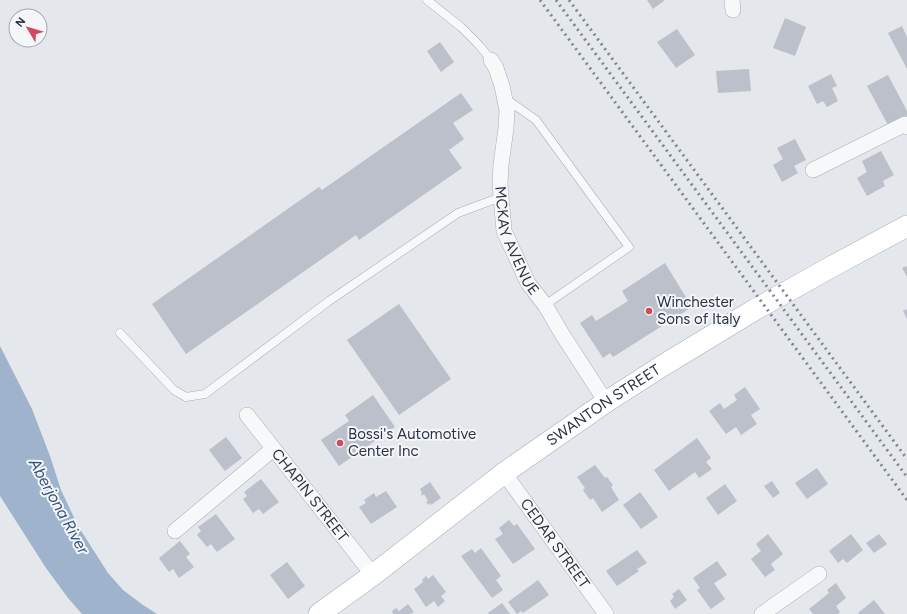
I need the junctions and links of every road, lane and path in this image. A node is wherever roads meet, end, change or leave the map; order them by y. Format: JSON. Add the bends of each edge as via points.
{"nodes":[{"id":1,"x":427,"y":0,"type":"edge"},
{"id":2,"x":491,"y":60,"type":"joint"},
{"id":3,"x":505,"y":98,"type":"junction"},
{"id":4,"x":906,"y":125,"type":"edge"},
{"id":5,"x":813,"y":170,"type":"dead end"},
{"id":6,"x":501,"y":198,"type":"junction"},
{"id":7,"x":907,"y":226,"type":"edge"},
{"id":8,"x":545,"y":305,"type":"junction"},
{"id":9,"x":120,"y":333,"type":"dead end"},
{"id":10,"x":606,"y":402,"type":"junction"},
{"id":11,"x":247,"y":415,"type":"dead end"},
{"id":12,"x":273,"y":449,"type":"junction"},
{"id":13,"x":504,"y":473,"type":"junction"},
{"id":14,"x":175,"y":530,"type":"dead end"},
{"id":15,"x":819,"y":574,"type":"dead end"},
{"id":16,"x":373,"y":575,"type":"junction"},
{"id":17,"x":770,"y":612,"type":"edge"},
{"id":18,"x":319,"y":614,"type":"edge"},
{"id":19,"x":606,"y":614,"type":"edge"}],
"edges":[{"from":1,"to":2,"type":"lane","via":[[461,27]]},
{"from":2,"to":3,"type":"street","name":"MCKAY AVENUE"},
{"from":3,"to":6,"type":"street","name":"MCKAY AVENUE","via":[[507,110],[501,165]]},
{"from":3,"to":8,"type":"lane","via":[[536,120],[629,247]]},
{"from":4,"to":5,"type":"street"},
{"from":6,"to":8,"type":"street","name":"MCKAY AVENUE","via":[[504,231],[528,283]]},
{"from":6,"to":9,"type":"lane","via":[[458,213],[329,301],[205,394],[186,397],[174,390]]},
{"from":7,"to":10,"type":"street","name":"SWANTON STREET","via":[[756,309]]},
{"from":8,"to":10,"type":"street","name":"MCKAY AVENUE"},
{"from":10,"to":13,"type":"street","name":"SWANTON STREET"},
{"from":11,"to":12,"type":"street","name":"CHAPIN STREET"},
{"from":12,"to":14,"type":"street"},
{"from":12,"to":16,"type":"street","name":"CHAPIN STREET"},
{"from":13,"to":16,"type":"street","name":"SWANTON STREET"},
{"from":13,"to":19,"type":"street","name":"CEDAR STREET"},
{"from":15,"to":17,"type":"street"},
{"from":16,"to":18,"type":"street","name":"SWANTON STREET"}]}
